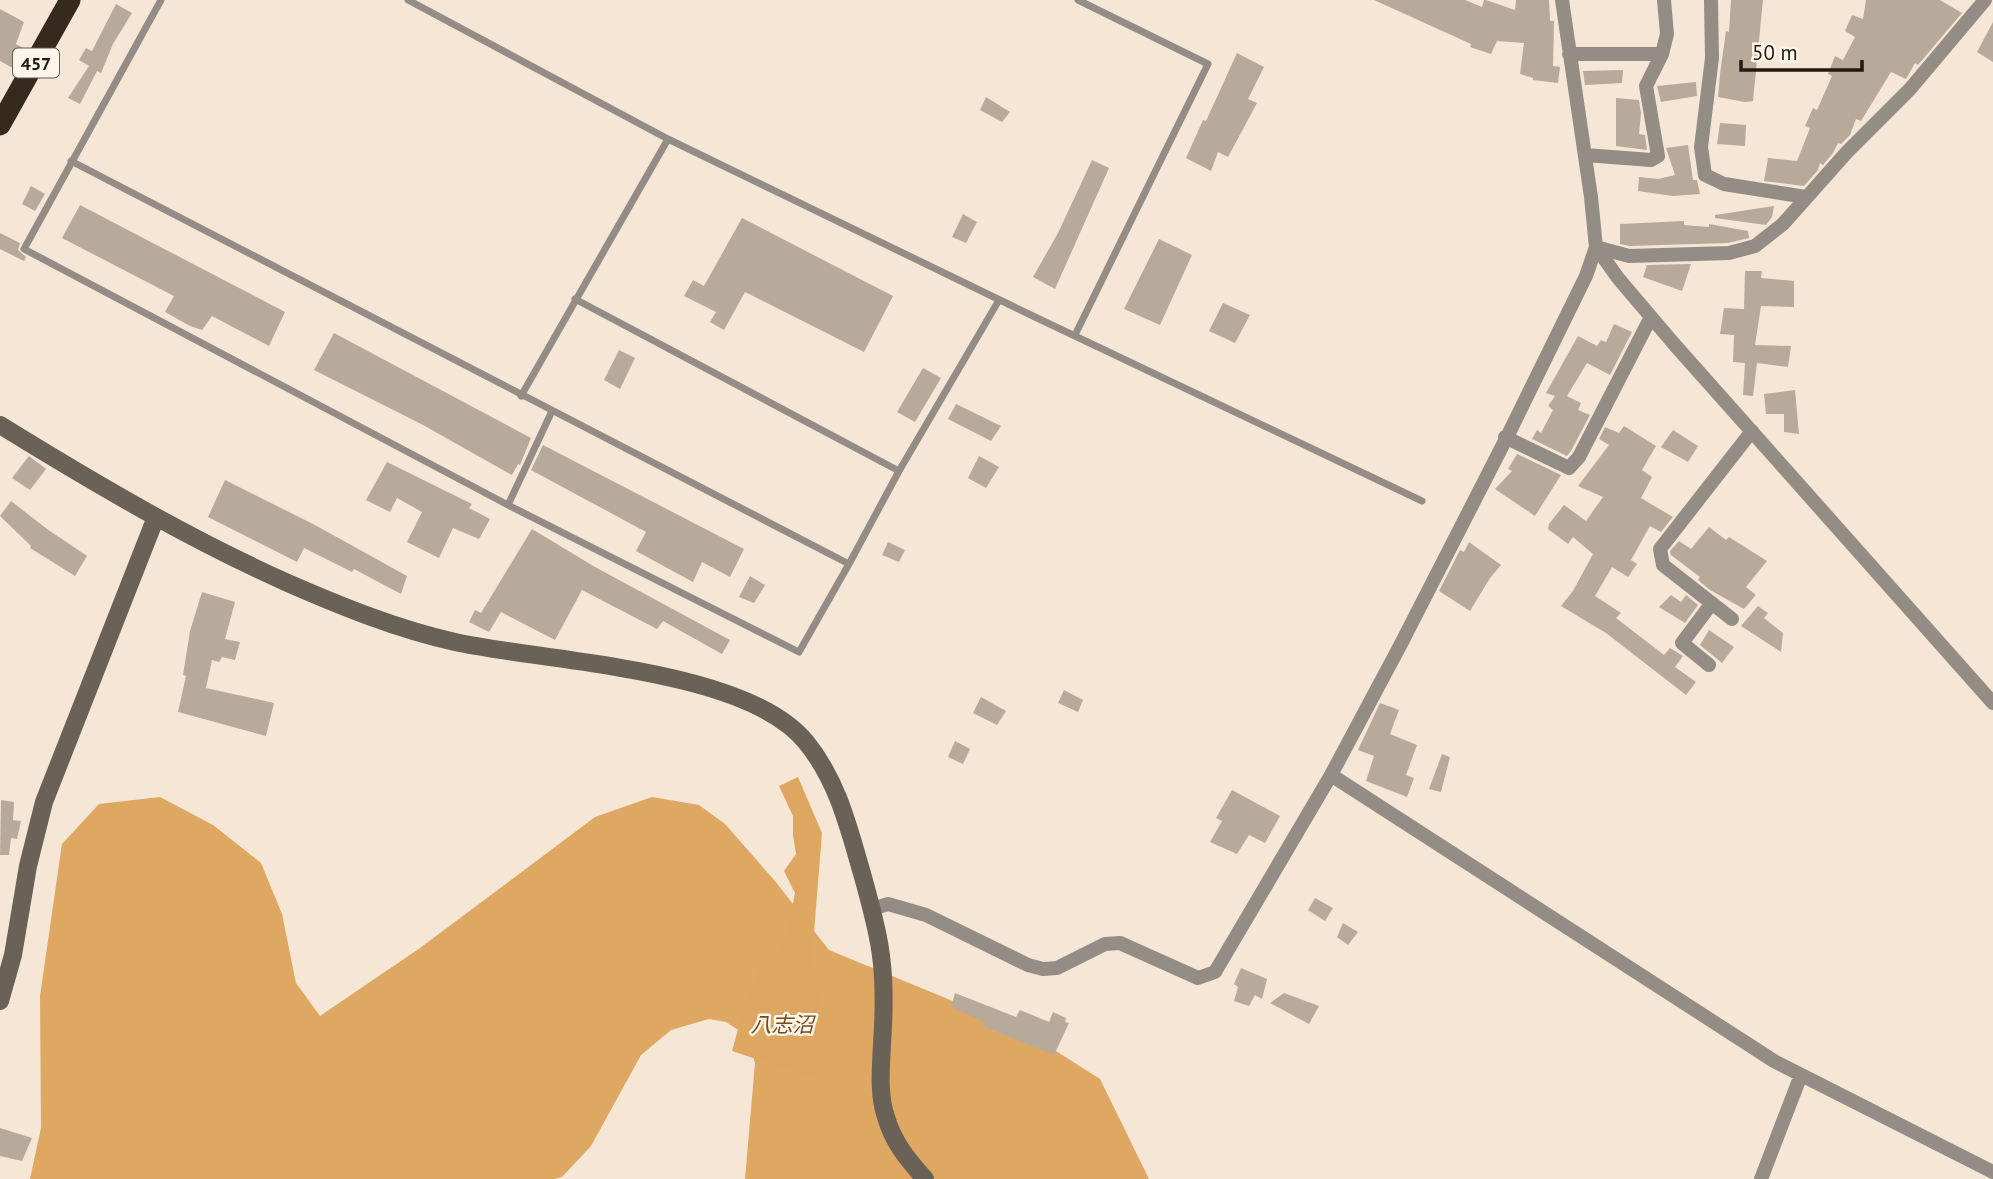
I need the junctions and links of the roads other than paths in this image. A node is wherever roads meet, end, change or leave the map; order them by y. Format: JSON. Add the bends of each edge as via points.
{"nodes":[{"id":1,"x":70,"y":0,"type":"edge"},
{"id":2,"x":160,"y":0,"type":"edge"},
{"id":3,"x":408,"y":0,"type":"edge"},
{"id":4,"x":1078,"y":0,"type":"edge"},
{"id":5,"x":1562,"y":0,"type":"edge"},
{"id":6,"x":1664,"y":0,"type":"edge"},
{"id":7,"x":1711,"y":0,"type":"edge"},
{"id":8,"x":1985,"y":0,"type":"edge"},
{"id":9,"x":1569,"y":54,"type":"junction"},
{"id":10,"x":1662,"y":54,"type":"junction"},
{"id":11,"x":0,"y":125,"type":"edge"},
{"id":12,"x":668,"y":139,"type":"junction"},
{"id":13,"x":1585,"y":155,"type":"junction"},
{"id":14,"x":71,"y":161,"type":"junction"},
{"id":15,"x":1807,"y":197,"type":"junction"},
{"id":16,"x":1596,"y":247,"type":"junction"},
{"id":17,"x":575,"y":299,"type":"junction"},
{"id":18,"x":999,"y":300,"type":"junction"},
{"id":19,"x":1651,"y":317,"type":"junction"},
{"id":20,"x":1075,"y":335,"type":"junction"},
{"id":21,"x":521,"y":396,"type":"junction"},
{"id":22,"x":552,"y":411,"type":"junction"},
{"id":23,"x":0,"y":425,"type":"edge"},
{"id":24,"x":1752,"y":431,"type":"junction"},
{"id":25,"x":1506,"y":437,"type":"junction"},
{"id":26,"x":898,"y":471,"type":"junction"},
{"id":27,"x":1422,"y":501,"type":"dead end"},
{"id":28,"x":508,"y":505,"type":"junction"},
{"id":29,"x":156,"y":517,"type":"junction"},
{"id":30,"x":849,"y":565,"type":"junction"},
{"id":31,"x":1712,"y":603,"type":"junction"},
{"id":32,"x":1732,"y":619,"type":"dead end"},
{"id":33,"x":1709,"y":665,"type":"dead end"},
{"id":34,"x":1993,"y":703,"type":"edge"},
{"id":35,"x":1331,"y":775,"type":"junction"},
{"id":36,"x":872,"y":909,"type":"junction"},
{"id":37,"x":0,"y":1001,"type":"edge"},
{"id":38,"x":1801,"y":1075,"type":"junction"},
{"id":39,"x":1993,"y":1172,"type":"edge"},
{"id":40,"x":925,"y":1179,"type":"edge"},
{"id":41,"x":1761,"y":1179,"type":"edge"}],
"edges":[{"from":1,"to":11,"type":"highway","number":"457"},
{"from":2,"to":14,"type":"lane"},
{"from":3,"to":12,"type":"lane"},
{"from":4,"to":20,"type":"lane","via":[[1208,64]]},
{"from":5,"to":9,"type":"street"},
{"from":6,"to":10,"type":"street","via":[[1667,34]]},
{"from":7,"to":15,"type":"street","via":[[1712,58],[1701,147],[1706,175],[1724,184]]},
{"from":8,"to":15,"type":"street","via":[[1910,89]]},
{"from":9,"to":10,"type":"street"},
{"from":9,"to":13,"type":"street"},
{"from":10,"to":13,"type":"street","via":[[1646,86],[1658,156],[1651,160]]},
{"from":12,"to":17,"type":"lane"},
{"from":12,"to":18,"type":"lane"},
{"from":13,"to":16,"type":"street"},
{"from":14,"to":21,"type":"lane"},
{"from":14,"to":28,"type":"lane","via":[[24,249]]},
{"from":15,"to":16,"type":"street","via":[[1755,246],[1729,253],[1629,256]]},
{"from":16,"to":19,"type":"street"},
{"from":16,"to":25,"type":"street"},
{"from":17,"to":21,"type":"lane"},
{"from":17,"to":26,"type":"lane"},
{"from":18,"to":20,"type":"lane"},
{"from":18,"to":26,"type":"lane"},
{"from":19,"to":24,"type":"street"},
{"from":19,"to":25,"type":"street","via":[[1580,457],[1569,468]]},
{"from":20,"to":27,"type":"lane"},
{"from":21,"to":22,"type":"lane"},
{"from":22,"to":28,"type":"lane"},
{"from":22,"to":30,"type":"lane"},
{"from":23,"to":29,"type":"street"},
{"from":24,"to":31,"type":"street","via":[[1660,549],[1663,565]]},
{"from":24,"to":34,"type":"street"},
{"from":25,"to":35,"type":"street"},
{"from":26,"to":30,"type":"lane"},
{"from":28,"to":30,"type":"lane","via":[[799,652]]},
{"from":29,"to":36,"type":"street","via":[[234,559],[359,614],[454,641],[682,680],[737,696],[774,715],[804,739],[828,773],[844,811]]},
{"from":29,"to":37,"type":"street","via":[[44,802]]},
{"from":31,"to":32,"type":"street"},
{"from":31,"to":33,"type":"street","via":[[1682,643]]},
{"from":35,"to":36,"type":"street","via":[[1215,972],[1207,976],[1198,978],[1120,943],[1105,943],[1056,968],[1043,969],[926,915],[888,904]]},
{"from":35,"to":38,"type":"street"},
{"from":36,"to":40,"type":"street","via":[[882,965],[885,1116],[901,1152]]},
{"from":38,"to":39,"type":"street"},
{"from":38,"to":41,"type":"street"}]}
